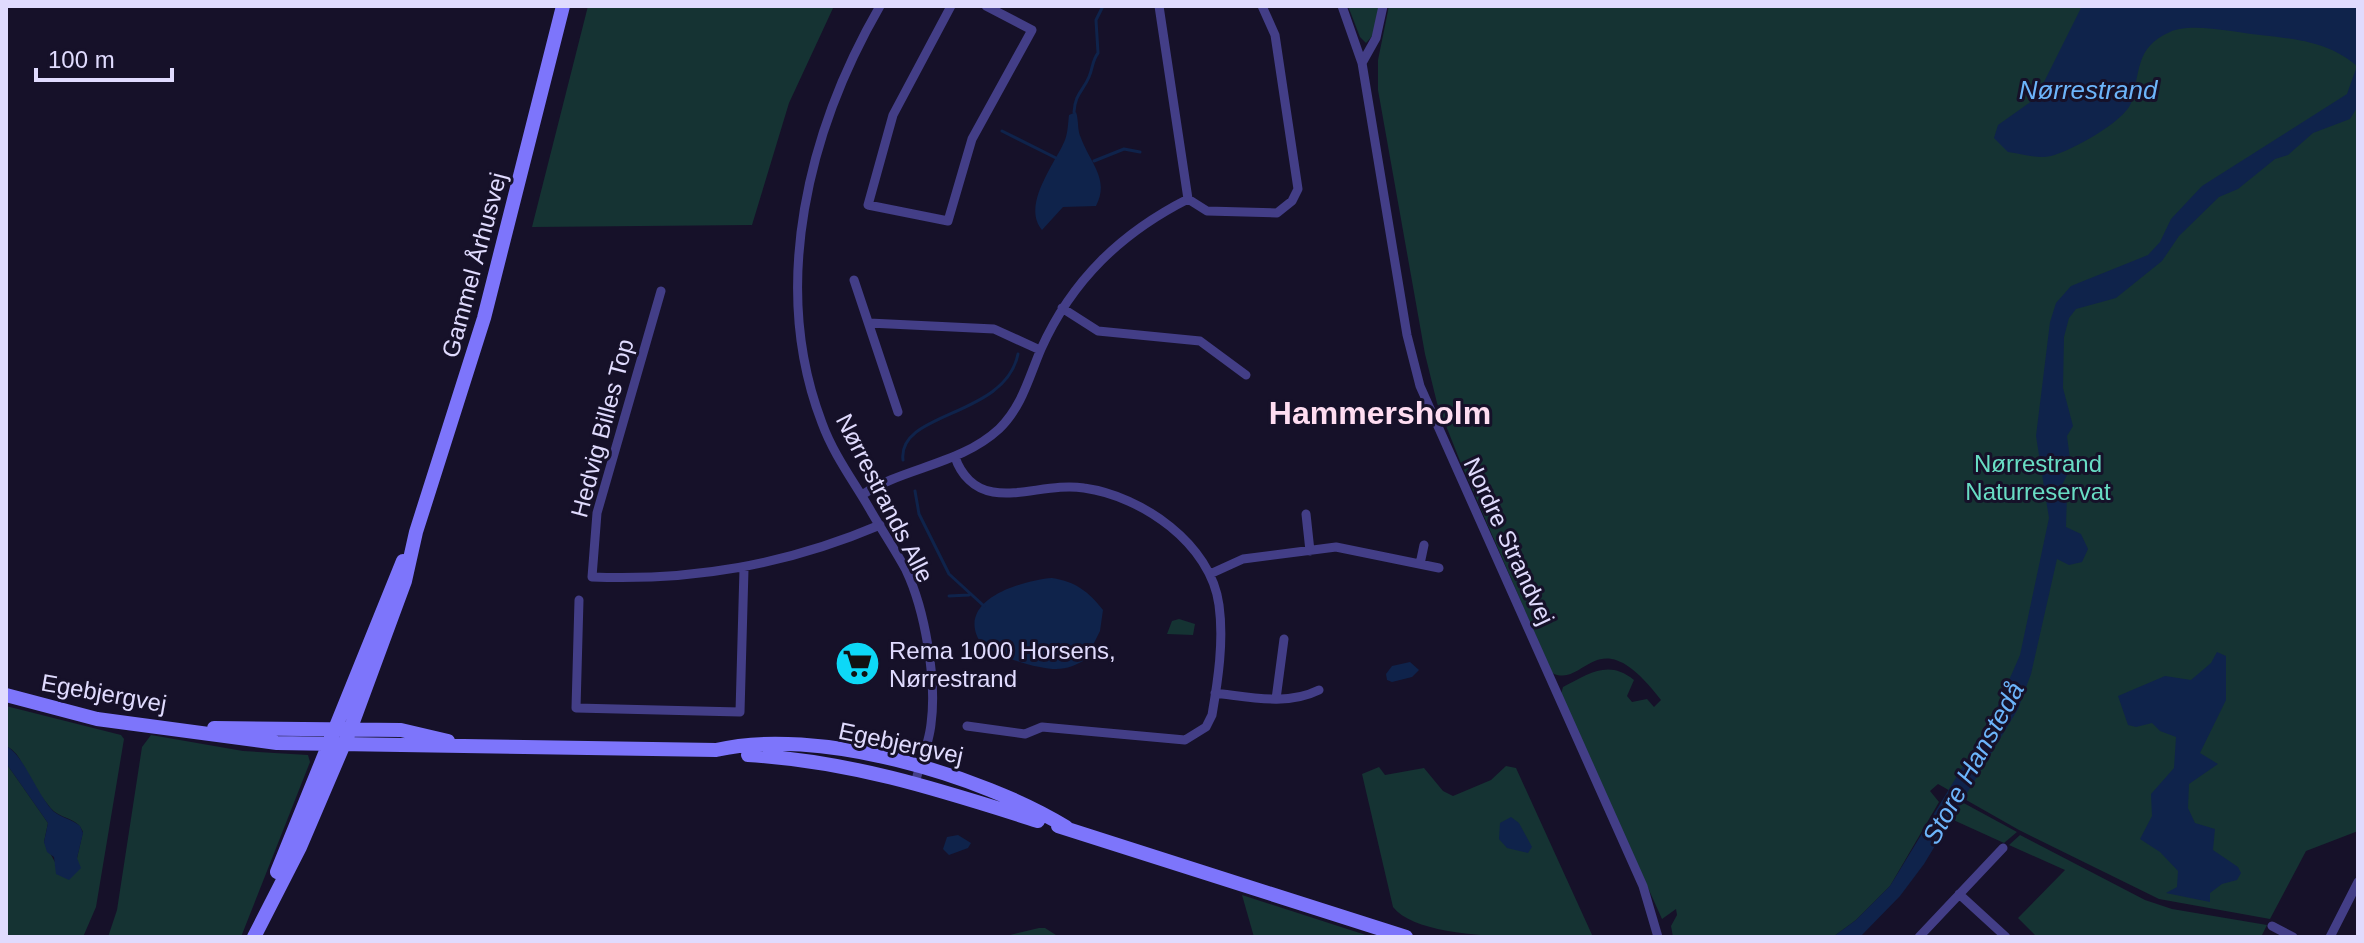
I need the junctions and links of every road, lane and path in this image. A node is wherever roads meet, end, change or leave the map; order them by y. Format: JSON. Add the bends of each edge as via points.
{"nodes":[{"id":1,"x":563,"y":6,"type":"edge"},
{"id":2,"x":880,"y":6,"type":"edge"},
{"id":3,"x":951,"y":6,"type":"edge"},
{"id":4,"x":986,"y":6,"type":"edge"},
{"id":5,"x":1159,"y":6,"type":"edge"},
{"id":6,"x":1262,"y":6,"type":"edge"},
{"id":7,"x":1342,"y":6,"type":"edge"},
{"id":8,"x":1383,"y":6,"type":"edge"},
{"id":9,"x":1362,"y":63,"type":"junction"},
{"id":10,"x":1188,"y":199,"type":"junction"},
{"id":11,"x":854,"y":280,"type":"dead end"},
{"id":12,"x":661,"y":291,"type":"dead end"},
{"id":13,"x":1062,"y":308,"type":"junction"},
{"id":14,"x":869,"y":323,"type":"junction"},
{"id":15,"x":1040,"y":350,"type":"junction"},
{"id":16,"x":1246,"y":375,"type":"dead end"},
{"id":17,"x":898,"y":412,"type":"dead end"},
{"id":18,"x":955,"y":457,"type":"junction"},
{"id":19,"x":862,"y":495,"type":"junction"},
{"id":20,"x":1306,"y":514,"type":"dead end"},
{"id":21,"x":880,"y":525,"type":"junction"},
{"id":22,"x":1424,"y":545,"type":"dead end"},
{"id":23,"x":1310,"y":551,"type":"junction"},
{"id":24,"x":1420,"y":564,"type":"junction"},
{"id":25,"x":1439,"y":568,"type":"dead end"},
{"id":26,"x":744,"y":569,"type":"junction"},
{"id":27,"x":1210,"y":574,"type":"junction"},
{"id":28,"x":579,"y":600,"type":"dead end"},
{"id":29,"x":1284,"y":639,"type":"dead end"},
{"id":30,"x":1319,"y":690,"type":"dead end"},
{"id":31,"x":1215,"y":693,"type":"junction"},
{"id":32,"x":6,"y":695,"type":"edge"},
{"id":33,"x":1276,"y":699,"type":"junction"},
{"id":34,"x":967,"y":726,"type":"dead end"},
{"id":35,"x":196,"y":730,"type":"junction"},
{"id":36,"x":343,"y":730,"type":"junction"},
{"id":37,"x":456,"y":743,"type":"junction"},
{"id":38,"x":336,"y":745,"type":"junction"},
{"id":39,"x":716,"y":750,"type":"junction"},
{"id":40,"x":813,"y":759,"type":"junction"},
{"id":41,"x":920,"y":765,"type":"junction"},
{"id":42,"x":915,"y":783,"type":"junction"},
{"id":43,"x":1066,"y":827,"type":"junction"},
{"id":44,"x":2003,"y":848,"type":"dead end"},
{"id":45,"x":2358,"y":882,"type":"edge"},
{"id":46,"x":1959,"y":894,"type":"junction"},
{"id":47,"x":2272,"y":926,"type":"dead end"},
{"id":48,"x":252,"y":937,"type":"edge"},
{"id":49,"x":1406,"y":937,"type":"edge"},
{"id":50,"x":1658,"y":937,"type":"edge"},
{"id":51,"x":1919,"y":937,"type":"edge"},
{"id":52,"x":2006,"y":937,"type":"edge"},
{"id":53,"x":2293,"y":937,"type":"edge"},
{"id":54,"x":2330,"y":937,"type":"edge"}],
"edges":[{"from":1,"to":36,"type":"street","name":"Gammel Århusvej","via":[[484,318],[405,581]]},
{"from":2,"to":19,"type":"street","name":"Nørrestrands Alle","via":[[836,94],[808,188],[800,243],[798,303],[804,362],[822,424]]},
{"from":3,"to":4,"type":"street","via":[[893,115],[868,205],[948,221],[972,139],[1032,30]]},
{"from":5,"to":10,"type":"street"},
{"from":6,"to":10,"type":"street","via":[[1275,35],[1298,189],[1277,213],[1207,211]]},
{"from":7,"to":9,"type":"street","name":"Nordre Strandvej"},
{"from":8,"to":9,"type":"street","via":[[1376,38]]},
{"from":9,"to":50,"type":"street","name":"Nordre Strandvej","via":[[1420,386],[1643,886]]},
{"from":10,"to":13,"type":"street","via":[[1115,245]]},
{"from":11,"to":14,"type":"street"},
{"from":12,"to":26,"type":"street","name":"Hedvig Billes Top","via":[[597,513],[592,577],[650,580]]},
{"from":13,"to":15,"type":"street"},
{"from":13,"to":16,"type":"street","via":[[1098,331],[1200,341]]},
{"from":14,"to":15,"type":"street","via":[[994,329]]},
{"from":14,"to":17,"type":"street"},
{"from":15,"to":18,"type":"street","via":[[1012,414],[983,442]]},
{"from":18,"to":19,"type":"street"},
{"from":18,"to":27,"type":"street","via":[[972,484],[990,492],[1083,487],[1137,505],[1160,518]]},
{"from":19,"to":21,"type":"street","name":"Nørrestrands Alle"},
{"from":20,"to":23,"type":"street"},
{"from":21,"to":26,"type":"street"},
{"from":21,"to":41,"type":"street","name":"Nørrestrands Alle","via":[[907,572],[930,663],[931,725]]},
{"from":22,"to":24,"type":"street"},
{"from":23,"to":24,"type":"street","via":[[1336,547]]},
{"from":23,"to":27,"type":"street","via":[[1243,559]]},
{"from":24,"to":25,"type":"street"},
{"from":26,"to":28,"type":"street","via":[[740,712],[576,708]]},
{"from":27,"to":31,"type":"street","via":[[1221,624]]},
{"from":29,"to":33,"type":"street"},
{"from":30,"to":33,"type":"street"},
{"from":31,"to":33,"type":"street"},
{"from":31,"to":34,"type":"street","via":[[1206,727],[1185,740],[1042,727],[1025,734]]},
{"from":32,"to":35,"type":"street","name":"Egebjergvej","via":[[97,719]]},
{"from":35,"to":36,"type":"street","name":"Egebjergvej"},
{"from":35,"to":38,"type":"street","name":"Egebjergvej","via":[[277,743]]},
{"from":36,"to":37,"type":"street","name":"Egebjergvej","via":[[401,730]]},
{"from":36,"to":38,"type":"street","name":"Gammel Århusvej"},
{"from":37,"to":38,"type":"street","name":"Egebjergvej"},
{"from":37,"to":39,"type":"street","name":"Egebjergvej"},
{"from":38,"to":48,"type":"street","name":"Gammel Århusvej","via":[[300,847]]},
{"from":39,"to":40,"type":"street","name":"Egebjergvej"},
{"from":39,"to":41,"type":"street","name":"Egebjergvej","via":[[808,747]]},
{"from":40,"to":41,"type":"street","via":[[909,773]]},
{"from":40,"to":42,"type":"street","name":"Egebjergvej"},
{"from":41,"to":42,"type":"street","name":"Nørrestrands Alle"},
{"from":41,"to":43,"type":"street","name":"Egebjergvej","via":[[995,790]]},
{"from":42,"to":43,"type":"street","name":"Egebjergvej"},
{"from":43,"to":49,"type":"street","name":"Egebjergvej"},
{"from":44,"to":46,"type":"street"},
{"from":45,"to":54,"type":"street"},
{"from":46,"to":51,"type":"street"},
{"from":46,"to":52,"type":"street"},
{"from":47,"to":53,"type":"street"}]}
